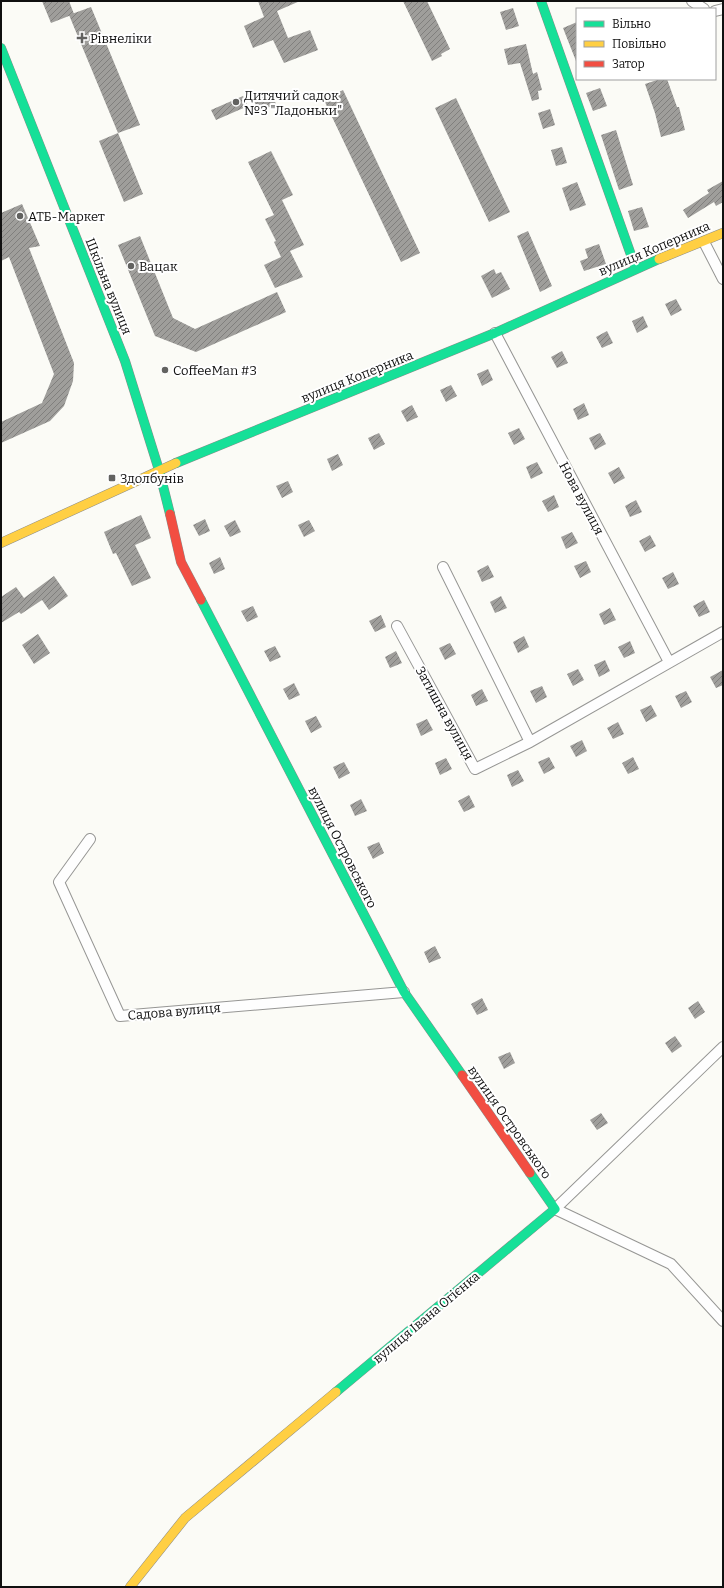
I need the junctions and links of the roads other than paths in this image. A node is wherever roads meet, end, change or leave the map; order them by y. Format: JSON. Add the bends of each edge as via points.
{"nodes":[{"id":1,"x":541,"y":1,"type":"edge"},
{"id":2,"x":692,"y":1,"type":"edge"},
{"id":3,"x":702,"y":8,"type":"edge"},
{"id":4,"x":1,"y":48,"type":"edge"},
{"id":5,"x":723,"y":233,"type":"edge"},
{"id":6,"x":704,"y":242,"type":"junction"},
{"id":7,"x":636,"y":269,"type":"junction"},
{"id":8,"x":723,"y":279,"type":"edge"},
{"id":9,"x":495,"y":334,"type":"junction"},
{"id":10,"x":160,"y":470,"type":"junction"},
{"id":11,"x":1,"y":543,"type":"edge"},
{"id":12,"x":443,"y":567,"type":"dead end"},
{"id":13,"x":397,"y":626,"type":"dead end"},
{"id":14,"x":723,"y":632,"type":"edge"},
{"id":15,"x":669,"y":662,"type":"junction"},
{"id":16,"x":530,"y":742,"type":"junction"},
{"id":17,"x":90,"y":839,"type":"dead end"},
{"id":18,"x":404,"y":992,"type":"junction"},
{"id":19,"x":723,"y":1047,"type":"edge"},
{"id":20,"x":555,"y":1209,"type":"junction"},
{"id":21,"x":723,"y":1321,"type":"edge"},
{"id":22,"x":130,"y":1587,"type":"edge"}],
"edges":[{"from":1,"to":7,"type":"street"},
{"from":2,"to":3,"type":"street"},
{"from":4,"to":10,"type":"street","name":"Шкільна вулиця","via":[[125,361]]},
{"from":5,"to":6,"type":"street","name":"вулиця Коперника"},
{"from":6,"to":7,"type":"street","name":"вулиця Коперника"},
{"from":6,"to":8,"type":"street"},
{"from":7,"to":9,"type":"street","name":"вулиця Коперника"},
{"from":9,"to":10,"type":"street","name":"вулиця Коперника"},
{"from":9,"to":15,"type":"street","name":"Нова вулиця"},
{"from":10,"to":11,"type":"street","name":"вулиця Коперника"},
{"from":10,"to":18,"type":"street","name":"вулиця Островського","via":[[181,562]]},
{"from":12,"to":16,"type":"street"},
{"from":13,"to":16,"type":"street","name":"Затишна вулиця","via":[[475,769]]},
{"from":14,"to":15,"type":"street","name":"Затишна вулиця"},
{"from":15,"to":16,"type":"street","name":"Затишна вулиця"},
{"from":17,"to":18,"type":"street","name":"Садова вулиця","via":[[59,882],[120,1016]]},
{"from":18,"to":20,"type":"street","name":"вулиця Островського"},
{"from":19,"to":20,"type":"street","name":"вулиця Івана Огієнка"},
{"from":20,"to":21,"type":"street","via":[[671,1264]]},
{"from":20,"to":22,"type":"street","name":"вулиця Івана Огієнка","via":[[185,1518]]}]}
